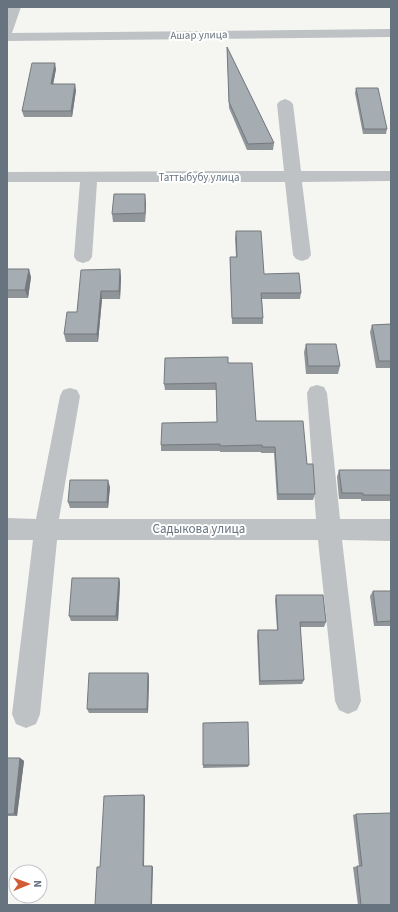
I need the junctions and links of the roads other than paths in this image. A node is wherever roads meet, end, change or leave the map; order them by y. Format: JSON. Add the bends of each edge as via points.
{"nodes":[{"id":1,"x":14,"y":7,"type":"edge"},
{"id":2,"x":7,"y":30,"type":"edge"},
{"id":3,"x":391,"y":34,"type":"edge"},
{"id":4,"x":7,"y":37,"type":"edge"},
{"id":5,"x":285,"y":104,"type":"dead end"},
{"id":6,"x":391,"y":176,"type":"edge"},
{"id":7,"x":89,"y":177,"type":"junction"},
{"id":8,"x":292,"y":177,"type":"junction"},
{"id":9,"x":7,"y":178,"type":"edge"},
{"id":10,"x":302,"y":255,"type":"dead end"},
{"id":11,"x":83,"y":257,"type":"dead end"},
{"id":12,"x":317,"y":393,"type":"dead end"},
{"id":13,"x":70,"y":396,"type":"dead end"},
{"id":14,"x":7,"y":529,"type":"edge"},
{"id":15,"x":46,"y":529,"type":"junction"},
{"id":16,"x":329,"y":530,"type":"junction"},
{"id":17,"x":391,"y":530,"type":"edge"},
{"id":18,"x":348,"y":701,"type":"dead end"},
{"id":19,"x":26,"y":714,"type":"dead end"}],
"edges":[{"from":1,"to":2,"type":"street"},
{"from":3,"to":4,"type":"street","name":"Ашар улица"},
{"from":5,"to":8,"type":"street"},
{"from":6,"to":8,"type":"street","name":"Таттыбубу улица"},
{"from":7,"to":8,"type":"street","name":"Таттыбубу улица"},
{"from":7,"to":9,"type":"street","name":"Таттыбубу улица"},
{"from":7,"to":11,"type":"street"},
{"from":8,"to":10,"type":"street"},
{"from":12,"to":16,"type":"street"},
{"from":13,"to":15,"type":"street"},
{"from":14,"to":15,"type":"street","name":"Садыкова улица"},
{"from":15,"to":16,"type":"street","name":"Садыкова улица"},
{"from":15,"to":19,"type":"street"},
{"from":16,"to":17,"type":"street","name":"Садыкова улица"},
{"from":16,"to":18,"type":"street"}]}
